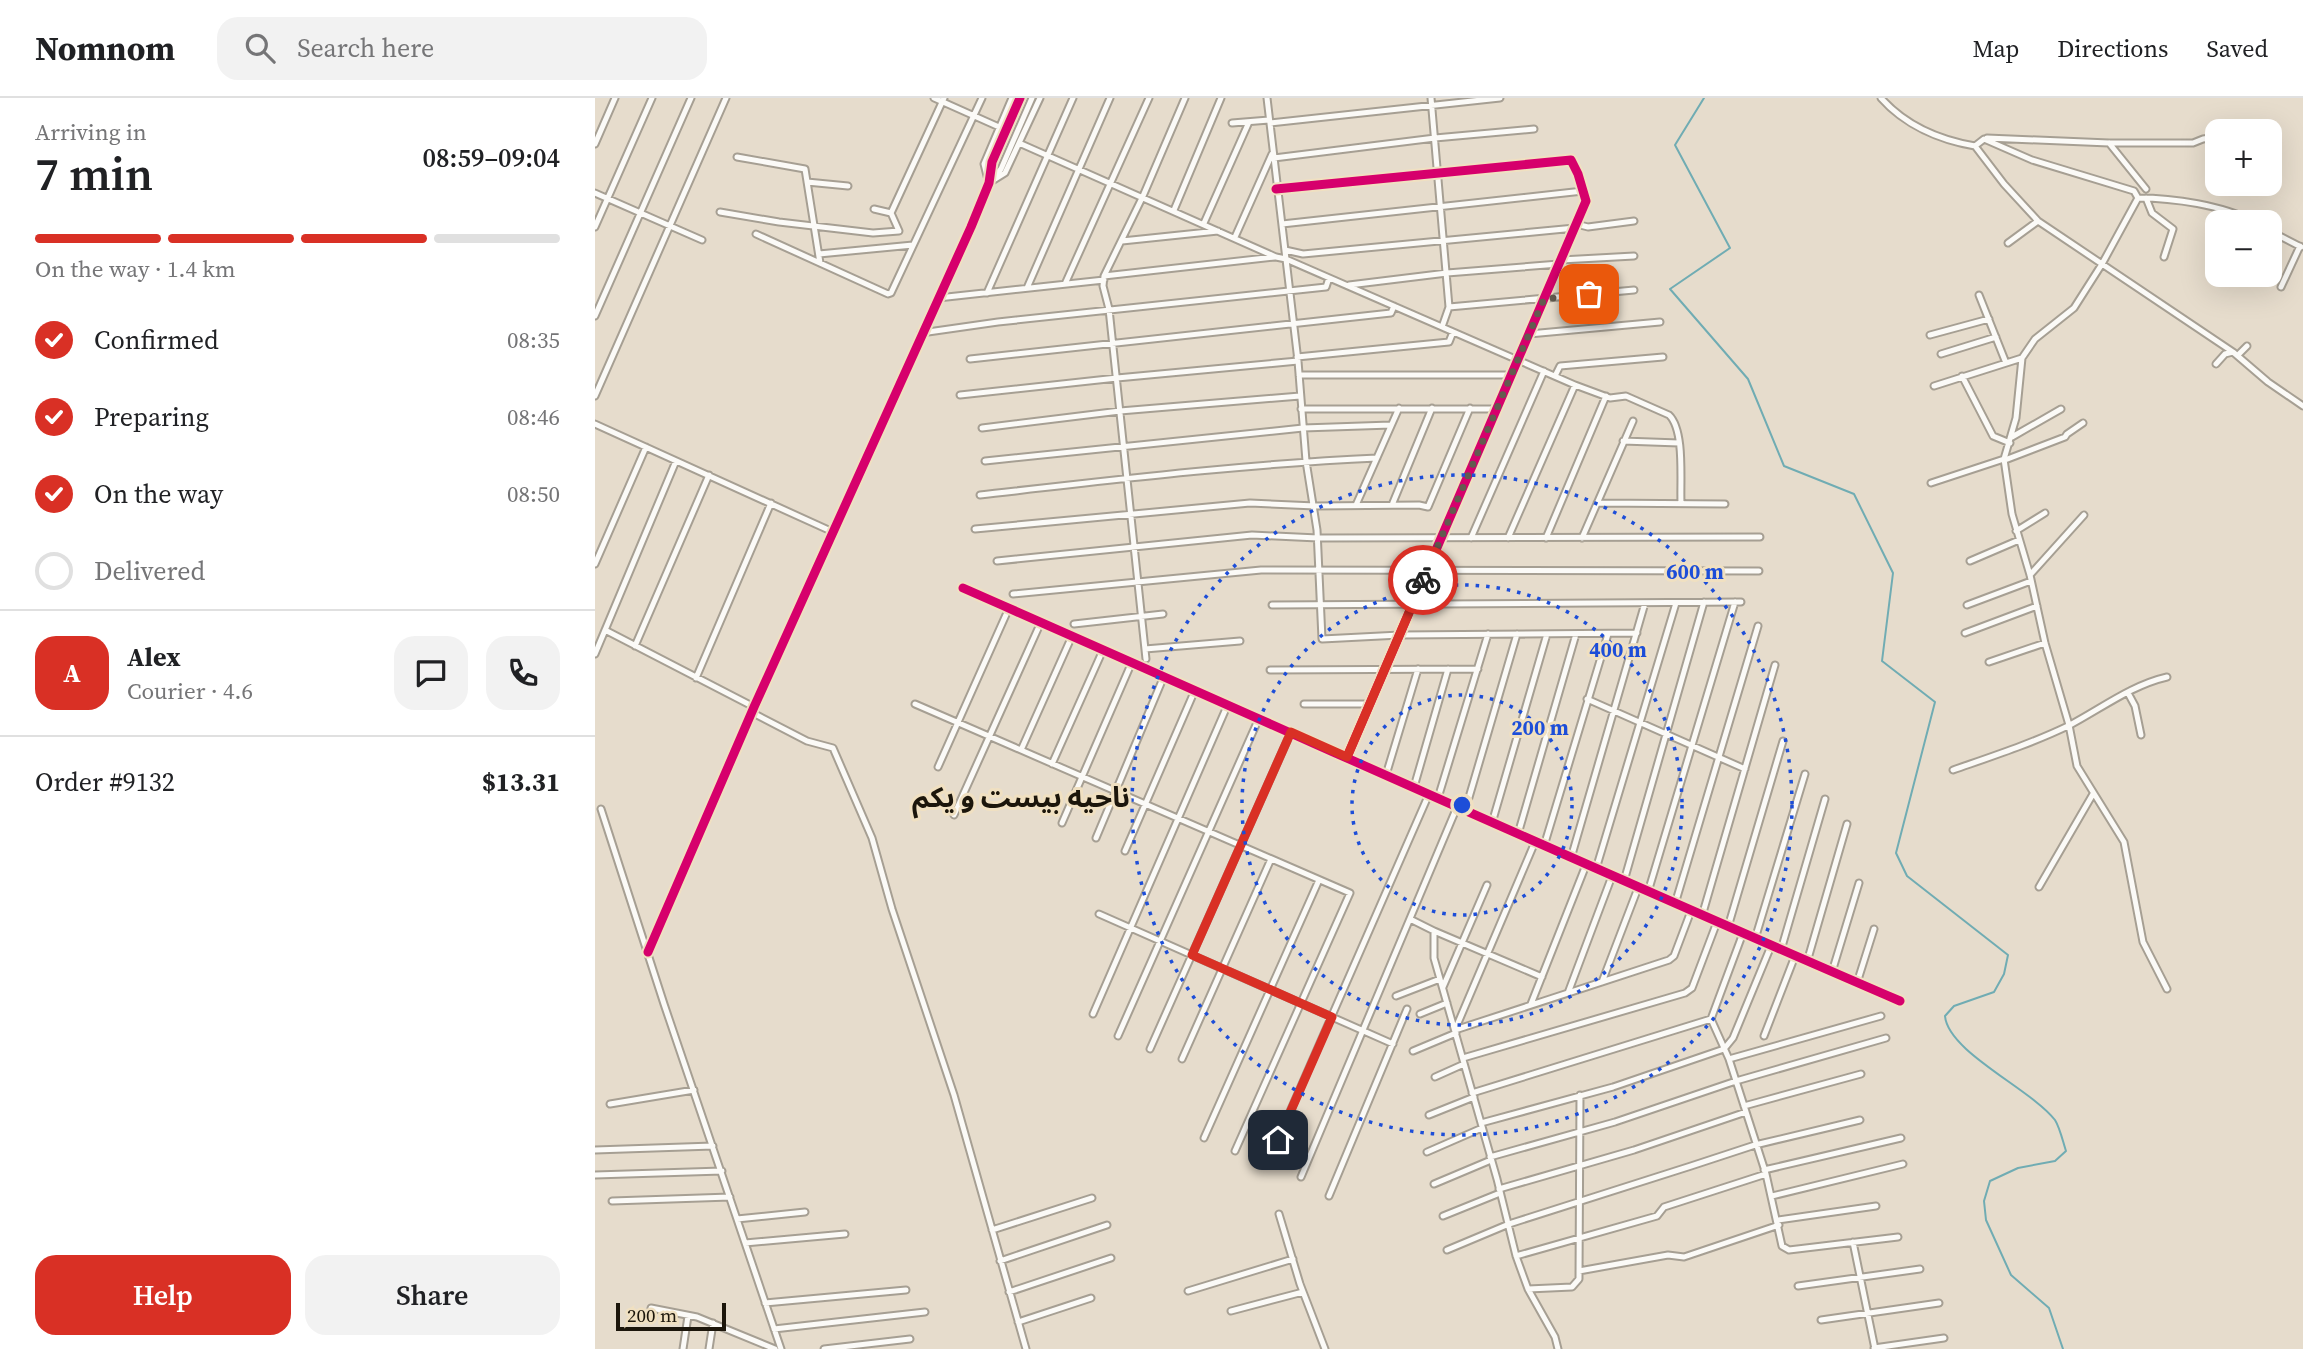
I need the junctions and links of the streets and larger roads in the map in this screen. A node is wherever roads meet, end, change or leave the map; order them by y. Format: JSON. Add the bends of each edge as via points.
{"nodes":[{"id":1,"x":615,"y":98,"type":"edge"},
{"id":2,"x":652,"y":98,"type":"edge"},
{"id":3,"x":691,"y":98,"type":"edge"},
{"id":4,"x":726,"y":98,"type":"edge"},
{"id":5,"x":935,"y":98,"type":"edge"},
{"id":6,"x":982,"y":98,"type":"edge"},
{"id":7,"x":1011,"y":98,"type":"edge"},
{"id":8,"x":1020,"y":98,"type":"edge"},
{"id":9,"x":1032,"y":98,"type":"edge"},
{"id":10,"x":1040,"y":98,"type":"edge"},
{"id":11,"x":1073,"y":98,"type":"edge"},
{"id":12,"x":1110,"y":98,"type":"edge"},
{"id":13,"x":1149,"y":98,"type":"edge"},
{"id":14,"x":1185,"y":98,"type":"edge"},
{"id":15,"x":1221,"y":98,"type":"edge"},
{"id":16,"x":1267,"y":98,"type":"edge"},
{"id":17,"x":1431,"y":98,"type":"edge"},
{"id":18,"x":1500,"y":98,"type":"edge"},
{"id":19,"x":1881,"y":98,"type":"edge"},
{"id":20,"x":943,"y":100,"type":"edge"},
{"id":21,"x":1432,"y":106,"type":"junction"},
{"id":22,"x":974,"y":116,"type":"junction"},
{"id":23,"x":1249,"y":122,"type":"junction"},
{"id":24,"x":1270,"y":122,"type":"junction"},
{"id":25,"x":1232,"y":123,"type":"dead end"},
{"id":26,"x":999,"y":127,"type":"junction"},
{"id":27,"x":1534,"y":129,"type":"dead end"},
{"id":28,"x":1435,"y":138,"type":"junction"},
{"id":29,"x":1984,"y":139,"type":"junction"},
{"id":30,"x":2205,"y":139,"type":"edge"},
{"id":31,"x":1019,"y":143,"type":"junction"},
{"id":32,"x":2109,"y":143,"type":"junction"},
{"id":33,"x":595,"y":144,"type":"edge"},
{"id":34,"x":1975,"y":146,"type":"junction"},
{"id":35,"x":1048,"y":155,"type":"junction"},
{"id":36,"x":1273,"y":155,"type":"junction"},
{"id":37,"x":737,"y":157,"type":"dead end"},
{"id":38,"x":1079,"y":168,"type":"junction"},
{"id":39,"x":1437,"y":172,"type":"junction"},
{"id":40,"x":807,"y":182,"type":"junction"},
{"id":41,"x":989,"y":183,"type":"junction"},
{"id":42,"x":1111,"y":183,"type":"junction"},
{"id":43,"x":848,"y":186,"type":"dead end"},
{"id":44,"x":1276,"y":189,"type":"junction"},
{"id":45,"x":2146,"y":190,"type":"dead end"},
{"id":46,"x":1583,"y":191,"type":"junction"},
{"id":47,"x":595,"y":193,"type":"edge"},
{"id":48,"x":1143,"y":197,"type":"junction"},
{"id":49,"x":2138,"y":198,"type":"junction"},
{"id":50,"x":2146,"y":198,"type":"junction"},
{"id":51,"x":608,"y":199,"type":"junction"},
{"id":52,"x":1441,"y":207,"type":"junction"},
{"id":53,"x":874,"y":209,"type":"dead end"},
{"id":54,"x":1174,"y":210,"type":"junction"},
{"id":55,"x":2222,"y":210,"type":"edge"},
{"id":56,"x":720,"y":212,"type":"dead end"},
{"id":57,"x":640,"y":213,"type":"junction"},
{"id":58,"x":891,"y":213,"type":"junction"},
{"id":59,"x":1634,"y":221,"type":"dead end"},
{"id":60,"x":2039,"y":221,"type":"junction"},
{"id":61,"x":1204,"y":223,"type":"junction"},
{"id":62,"x":1282,"y":224,"type":"junction"},
{"id":63,"x":814,"y":225,"type":"junction"},
{"id":64,"x":670,"y":226,"type":"junction"},
{"id":65,"x":1576,"y":226,"type":"junction"},
{"id":66,"x":595,"y":227,"type":"edge"},
{"id":67,"x":1221,"y":231,"type":"junction"},
{"id":68,"x":756,"y":234,"type":"dead end"},
{"id":69,"x":1235,"y":237,"type":"junction"},
{"id":70,"x":2282,"y":237,"type":"edge"},
{"id":71,"x":1444,"y":239,"type":"junction"},
{"id":72,"x":702,"y":240,"type":"dead end"},
{"id":73,"x":1122,"y":241,"type":"junction"},
{"id":74,"x":2008,"y":243,"type":"dead end"},
{"id":75,"x":913,"y":245,"type":"junction"},
{"id":76,"x":2301,"y":247,"type":"edge"},
{"id":77,"x":1285,"y":250,"type":"junction"},
{"id":78,"x":819,"y":254,"type":"junction"},
{"id":79,"x":1634,"y":256,"type":"dead end"},
{"id":80,"x":1276,"y":257,"type":"junction"},
{"id":81,"x":2164,"y":257,"type":"dead end"},
{"id":82,"x":1286,"y":259,"type":"junction"},
{"id":83,"x":820,"y":262,"type":"junction"},
{"id":84,"x":1560,"y":262,"type":"junction"},
{"id":85,"x":2102,"y":264,"type":"junction"},
{"id":86,"x":1447,"y":273,"type":"junction"},
{"id":87,"x":1104,"y":278,"type":"junction"},
{"id":88,"x":1329,"y":278,"type":"junction"},
{"id":89,"x":1065,"y":284,"type":"junction"},
{"id":90,"x":1346,"y":285,"type":"junction"},
{"id":91,"x":2282,"y":285,"type":"edge"},
{"id":92,"x":1027,"y":288,"type":"junction"},
{"id":93,"x":1634,"y":290,"type":"dead end"},
{"id":94,"x":1290,"y":292,"type":"junction"},
{"id":95,"x":987,"y":293,"type":"junction"},
{"id":96,"x":1979,"y":295,"type":"dead end"},
{"id":97,"x":938,"y":299,"type":"junction"},
{"id":98,"x":1544,"y":299,"type":"junction"},
{"id":99,"x":1394,"y":306,"type":"junction"},
{"id":100,"x":1449,"y":307,"type":"junction"},
{"id":101,"x":1109,"y":309,"type":"junction"},
{"id":102,"x":595,"y":316,"type":"edge"},
{"id":103,"x":1989,"y":318,"type":"junction"},
{"id":104,"x":1660,"y":322,"type":"dead end"},
{"id":105,"x":1293,"y":325,"type":"junction"},
{"id":106,"x":1443,"y":327,"type":"junction"},
{"id":107,"x":1453,"y":332,"type":"junction"},
{"id":108,"x":921,"y":333,"type":"junction"},
{"id":109,"x":1529,"y":334,"type":"junction"},
{"id":110,"x":1930,"y":335,"type":"dead end"},
{"id":111,"x":1996,"y":337,"type":"junction"},
{"id":112,"x":1113,"y":345,"type":"junction"},
{"id":113,"x":2247,"y":346,"type":"dead end"},
{"id":114,"x":2236,"y":353,"type":"junction"},
{"id":115,"x":1941,"y":354,"type":"dead end"},
{"id":116,"x":1663,"y":357,"type":"dead end"},
{"id":117,"x":2022,"y":358,"type":"junction"},
{"id":118,"x":970,"y":359,"type":"dead end"},
{"id":119,"x":1298,"y":359,"type":"junction"},
{"id":120,"x":1518,"y":360,"type":"junction"},
{"id":121,"x":2006,"y":363,"type":"junction"},
{"id":122,"x":2216,"y":364,"type":"dead end"},
{"id":123,"x":1544,"y":371,"type":"junction"},
{"id":124,"x":1299,"y":375,"type":"junction"},
{"id":125,"x":1512,"y":375,"type":"junction"},
{"id":126,"x":1555,"y":376,"type":"junction"},
{"id":127,"x":1962,"y":376,"type":"junction"},
{"id":128,"x":1117,"y":378,"type":"junction"},
{"id":129,"x":1575,"y":385,"type":"junction"},
{"id":130,"x":1934,"y":386,"type":"dead end"},
{"id":131,"x":595,"y":396,"type":"edge"},
{"id":132,"x":960,"y":396,"type":"dead end"},
{"id":133,"x":1300,"y":396,"type":"junction"},
{"id":134,"x":1606,"y":396,"type":"junction"},
{"id":135,"x":2301,"y":402,"type":"edge"},
{"id":136,"x":1399,"y":408,"type":"junction"},
{"id":137,"x":1432,"y":408,"type":"junction"},
{"id":138,"x":1470,"y":408,"type":"junction"},
{"id":139,"x":1301,"y":409,"type":"junction"},
{"id":140,"x":1497,"y":409,"type":"junction"},
{"id":141,"x":2061,"y":409,"type":"dead end"},
{"id":142,"x":1120,"y":411,"type":"junction"},
{"id":143,"x":1633,"y":421,"type":"dead end"},
{"id":144,"x":595,"y":424,"type":"edge"},
{"id":145,"x":2083,"y":424,"type":"dead end"},
{"id":146,"x":1391,"y":425,"type":"junction"},
{"id":147,"x":982,"y":428,"type":"dead end"},
{"id":148,"x":1303,"y":428,"type":"junction"},
{"id":149,"x":2011,"y":440,"type":"junction"},
{"id":150,"x":1623,"y":441,"type":"junction"},
{"id":151,"x":1679,"y":443,"type":"junction"},
{"id":152,"x":1124,"y":446,"type":"junction"},
{"id":153,"x":646,"y":447,"type":"junction"},
{"id":154,"x":1377,"y":458,"type":"junction"},
{"id":155,"x":2005,"y":459,"type":"junction"},
{"id":156,"x":676,"y":461,"type":"junction"},
{"id":157,"x":985,"y":461,"type":"dead end"},
{"id":158,"x":1306,"y":461,"type":"junction"},
{"id":159,"x":709,"y":475,"type":"junction"},
{"id":160,"x":1127,"y":478,"type":"junction"},
{"id":161,"x":1931,"y":483,"type":"dead end"},
{"id":162,"x":979,"y":495,"type":"dead end"},
{"id":163,"x":771,"y":503,"type":"junction"},
{"id":164,"x":1597,"y":503,"type":"junction"},
{"id":165,"x":1681,"y":503,"type":"junction"},
{"id":166,"x":1725,"y":504,"type":"dead end"},
{"id":167,"x":1356,"y":505,"type":"junction"},
{"id":168,"x":1392,"y":505,"type":"junction"},
{"id":169,"x":1315,"y":506,"type":"junction"},
{"id":170,"x":1131,"y":513,"type":"junction"},
{"id":171,"x":2045,"y":513,"type":"dead end"},
{"id":172,"x":2084,"y":515,"type":"dead end"},
{"id":173,"x":975,"y":529,"type":"dead end"},
{"id":174,"x":2016,"y":531,"type":"junction"},
{"id":175,"x":833,"y":532,"type":"junction"},
{"id":176,"x":1760,"y":537,"type":"dead end"},
{"id":177,"x":1318,"y":538,"type":"junction"},
{"id":178,"x":1441,"y":538,"type":"junction"},
{"id":179,"x":1471,"y":538,"type":"junction"},
{"id":180,"x":1508,"y":538,"type":"junction"},
{"id":181,"x":1546,"y":538,"type":"junction"},
{"id":182,"x":1582,"y":538,"type":"junction"},
{"id":183,"x":2019,"y":540,"type":"junction"},
{"id":184,"x":1134,"y":547,"type":"junction"},
{"id":185,"x":997,"y":561,"type":"dead end"},
{"id":186,"x":1970,"y":561,"type":"dead end"},
{"id":187,"x":595,"y":564,"type":"edge"},
{"id":188,"x":1319,"y":570,"type":"junction"},
{"id":189,"x":1428,"y":570,"type":"junction"},
{"id":190,"x":1759,"y":570,"type":"dead end"},
{"id":191,"x":2031,"y":578,"type":"junction"},
{"id":192,"x":1138,"y":583,"type":"junction"},
{"id":193,"x":963,"y":588,"type":"dead end"},
{"id":194,"x":1013,"y":594,"type":"dead end"},
{"id":195,"x":1645,"y":603,"type":"junction"},
{"id":196,"x":1676,"y":603,"type":"junction"},
{"id":197,"x":1704,"y":603,"type":"junction"},
{"id":198,"x":1413,"y":604,"type":"junction"},
{"id":199,"x":1272,"y":605,"type":"dead end"},
{"id":200,"x":1320,"y":605,"type":"junction"},
{"id":201,"x":1967,"y":605,"type":"dead end"},
{"id":202,"x":2037,"y":606,"type":"junction"},
{"id":203,"x":1009,"y":608,"type":"junction"},
{"id":204,"x":1163,"y":614,"type":"dead end"},
{"id":205,"x":1141,"y":616,"type":"junction"},
{"id":206,"x":1041,"y":622,"type":"junction"},
{"id":207,"x":1074,"y":624,"type":"dead end"},
{"id":208,"x":1758,"y":626,"type":"dead end"},
{"id":209,"x":605,"y":629,"type":"junction"},
{"id":210,"x":1965,"y":632,"type":"dead end"},
{"id":211,"x":1488,"y":634,"type":"junction"},
{"id":212,"x":1517,"y":634,"type":"junction"},
{"id":213,"x":1547,"y":634,"type":"junction"},
{"id":214,"x":1576,"y":634,"type":"junction"},
{"id":215,"x":1608,"y":634,"type":"junction"},
{"id":216,"x":1637,"y":634,"type":"junction"},
{"id":217,"x":1400,"y":635,"type":"junction"},
{"id":218,"x":1072,"y":636,"type":"junction"},
{"id":219,"x":1240,"y":641,"type":"dead end"},
{"id":220,"x":2045,"y":643,"type":"junction"},
{"id":221,"x":635,"y":646,"type":"junction"},
{"id":222,"x":1145,"y":649,"type":"junction"},
{"id":223,"x":1103,"y":650,"type":"junction"},
{"id":224,"x":595,"y":654,"type":"edge"},
{"id":225,"x":1146,"y":659,"type":"dead end"},
{"id":226,"x":1132,"y":662,"type":"junction"},
{"id":227,"x":1989,"y":662,"type":"dead end"},
{"id":228,"x":1775,"y":665,"type":"dead end"},
{"id":229,"x":1385,"y":669,"type":"junction"},
{"id":230,"x":1418,"y":669,"type":"junction"},
{"id":231,"x":1448,"y":669,"type":"junction"},
{"id":232,"x":1478,"y":669,"type":"junction"},
{"id":233,"x":1270,"y":670,"type":"dead end"},
{"id":234,"x":1164,"y":677,"type":"junction"},
{"id":235,"x":2167,"y":677,"type":"dead end"},
{"id":236,"x":696,"y":678,"type":"junction"},
{"id":237,"x":1195,"y":690,"type":"junction"},
{"id":238,"x":2128,"y":693,"type":"junction"},
{"id":239,"x":1587,"y":699,"type":"junction"},
{"id":240,"x":915,"y":704,"type":"dead end"},
{"id":241,"x":1227,"y":704,"type":"junction"},
{"id":242,"x":1304,"y":704,"type":"dead end"},
{"id":243,"x":1370,"y":704,"type":"junction"},
{"id":244,"x":753,"y":710,"type":"junction"},
{"id":245,"x":1614,"y":711,"type":"junction"},
{"id":246,"x":1259,"y":718,"type":"junction"},
{"id":247,"x":958,"y":723,"type":"junction"},
{"id":248,"x":1640,"y":723,"type":"junction"},
{"id":249,"x":2069,"y":725,"type":"junction"},
{"id":250,"x":1291,"y":732,"type":"junction"},
{"id":251,"x":1666,"y":734,"type":"junction"},
{"id":252,"x":2141,"y":735,"type":"dead end"},
{"id":253,"x":989,"y":736,"type":"junction"},
{"id":254,"x":1783,"y":741,"type":"dead end"},
{"id":255,"x":1692,"y":746,"type":"junction"},
{"id":256,"x":1021,"y":750,"type":"junction"},
{"id":257,"x":1347,"y":757,"type":"junction"},
{"id":258,"x":1719,"y":758,"type":"junction"},
{"id":259,"x":1052,"y":764,"type":"junction"},
{"id":260,"x":937,"y":767,"type":"dead end"},
{"id":261,"x":1745,"y":769,"type":"junction"},
{"id":262,"x":1954,"y":770,"type":"dead end"},
{"id":263,"x":1805,"y":774,"type":"dead end"},
{"id":264,"x":1386,"y":775,"type":"junction"},
{"id":265,"x":1082,"y":776,"type":"junction"},
{"id":266,"x":1414,"y":787,"type":"junction"},
{"id":267,"x":1116,"y":791,"type":"junction"},
{"id":268,"x":1429,"y":794,"type":"junction"},
{"id":269,"x":2093,"y":794,"type":"junction"},
{"id":270,"x":1438,"y":798,"type":"junction"},
{"id":271,"x":1825,"y":799,"type":"dead end"},
{"id":272,"x":1146,"y":804,"type":"junction"},
{"id":273,"x":1457,"y":807,"type":"junction"},
{"id":274,"x":601,"y":809,"type":"dead end"},
{"id":275,"x":1465,"y":811,"type":"junction"},
{"id":276,"x":954,"y":815,"type":"dead end"},
{"id":277,"x":1178,"y":818,"type":"junction"},
{"id":278,"x":1062,"y":822,"type":"dead end"},
{"id":279,"x":1492,"y":823,"type":"junction"},
{"id":280,"x":1847,"y":824,"type":"dead end"},
{"id":281,"x":1209,"y":831,"type":"junction"},
{"id":282,"x":1518,"y":834,"type":"junction"},
{"id":283,"x":1096,"y":838,"type":"dead end"},
{"id":284,"x":1535,"y":842,"type":"junction"},
{"id":285,"x":1241,"y":845,"type":"junction"},
{"id":286,"x":1544,"y":846,"type":"junction"},
{"id":287,"x":1125,"y":851,"type":"dead end"},
{"id":288,"x":1571,"y":858,"type":"junction"},
{"id":289,"x":1271,"y":859,"type":"junction"},
{"id":290,"x":1586,"y":865,"type":"junction"},
{"id":291,"x":1596,"y":869,"type":"junction"},
{"id":292,"x":1612,"y":876,"type":"junction"},
{"id":293,"x":1319,"y":880,"type":"junction"},
{"id":294,"x":1624,"y":881,"type":"junction"},
{"id":295,"x":1859,"y":883,"type":"dead end"},
{"id":296,"x":1487,"y":885,"type":"dead end"},
{"id":297,"x":2039,"y":887,"type":"dead end"},
{"id":298,"x":1639,"y":888,"type":"junction"},
{"id":299,"x":1649,"y":892,"type":"junction"},
{"id":300,"x":1675,"y":904,"type":"junction"},
{"id":301,"x":1691,"y":911,"type":"junction"},
{"id":302,"x":1099,"y":914,"type":"dead end"},
{"id":303,"x":1702,"y":916,"type":"junction"},
{"id":304,"x":1410,"y":919,"type":"junction"},
{"id":305,"x":1717,"y":922,"type":"junction"},
{"id":306,"x":1728,"y":927,"type":"junction"},
{"id":307,"x":1130,"y":928,"type":"junction"},
{"id":308,"x":1874,"y":929,"type":"dead end"},
{"id":309,"x":1434,"y":931,"type":"junction"},
{"id":310,"x":1743,"y":933,"type":"junction"},
{"id":311,"x":1755,"y":939,"type":"junction"},
{"id":312,"x":1160,"y":941,"type":"junction"},
{"id":313,"x":1462,"y":943,"type":"junction"},
{"id":314,"x":1771,"y":946,"type":"junction"},
{"id":315,"x":1781,"y":950,"type":"junction"},
{"id":316,"x":647,"y":953,"type":"junction"},
{"id":317,"x":1487,"y":954,"type":"junction"},
{"id":318,"x":1192,"y":955,"type":"junction"},
{"id":319,"x":1795,"y":956,"type":"junction"},
{"id":320,"x":1807,"y":962,"type":"junction"},
{"id":321,"x":1223,"y":969,"type":"junction"},
{"id":322,"x":1832,"y":972,"type":"junction"},
{"id":323,"x":1542,"y":977,"type":"junction"},
{"id":324,"x":1440,"y":979,"type":"junction"},
{"id":325,"x":1602,"y":982,"type":"junction"},
{"id":326,"x":1857,"y":983,"type":"junction"},
{"id":327,"x":1443,"y":987,"type":"junction"},
{"id":328,"x":2167,"y":989,"type":"dead end"},
{"id":329,"x":1270,"y":990,"type":"junction"},
{"id":330,"x":1568,"y":993,"type":"junction"},
{"id":331,"x":1396,"y":996,"type":"dead end"},
{"id":332,"x":1900,"y":1002,"type":"dead end"},
{"id":333,"x":1301,"y":1003,"type":"junction"},
{"id":334,"x":1447,"y":1003,"type":"junction"},
{"id":335,"x":1531,"y":1003,"type":"junction"},
{"id":336,"x":1407,"y":1009,"type":"dead end"},
{"id":337,"x":1093,"y":1014,"type":"dead end"},
{"id":338,"x":1420,"y":1014,"type":"dead end"},
{"id":339,"x":1881,"y":1016,"type":"dead end"},
{"id":340,"x":1332,"y":1017,"type":"junction"},
{"id":341,"x":1711,"y":1018,"type":"junction"},
{"id":342,"x":1363,"y":1030,"type":"junction"},
{"id":343,"x":1455,"y":1032,"type":"junction"},
{"id":344,"x":1118,"y":1036,"type":"dead end"},
{"id":345,"x":1764,"y":1036,"type":"dead end"},
{"id":346,"x":1886,"y":1038,"type":"dead end"},
{"id":347,"x":1393,"y":1044,"type":"junction"},
{"id":348,"x":1150,"y":1049,"type":"dead end"},
{"id":349,"x":1724,"y":1049,"type":"junction"},
{"id":350,"x":1413,"y":1051,"type":"dead end"},
{"id":351,"x":1182,"y":1059,"type":"dead end"},
{"id":352,"x":1729,"y":1059,"type":"junction"},
{"id":353,"x":1464,"y":1061,"type":"junction"},
{"id":354,"x":1861,"y":1074,"type":"dead end"},
{"id":355,"x":1435,"y":1077,"type":"dead end"},
{"id":356,"x":1736,"y":1081,"type":"junction"},
{"id":357,"x":694,"y":1090,"type":"junction"},
{"id":358,"x":1473,"y":1095,"type":"junction"},
{"id":359,"x":1580,"y":1096,"type":"junction"},
{"id":360,"x":610,"y":1104,"type":"dead end"},
{"id":361,"x":1745,"y":1109,"type":"junction"},
{"id":362,"x":1429,"y":1115,"type":"dead end"},
{"id":363,"x":1860,"y":1121,"type":"dead end"},
{"id":364,"x":1482,"y":1126,"type":"junction"},
{"id":365,"x":1581,"y":1131,"type":"junction"},
{"id":366,"x":1204,"y":1138,"type":"dead end"},
{"id":367,"x":1901,"y":1138,"type":"dead end"},
{"id":368,"x":713,"y":1146,"type":"junction"},
{"id":369,"x":1755,"y":1146,"type":"junction"},
{"id":370,"x":595,"y":1150,"type":"edge"},
{"id":371,"x":1235,"y":1151,"type":"dead end"},
{"id":372,"x":1427,"y":1152,"type":"dead end"},
{"id":373,"x":1491,"y":1159,"type":"junction"},
{"id":374,"x":1267,"y":1164,"type":"dead end"},
{"id":375,"x":1903,"y":1164,"type":"dead end"},
{"id":376,"x":1580,"y":1165,"type":"junction"},
{"id":377,"x":722,"y":1171,"type":"junction"},
{"id":378,"x":1765,"y":1172,"type":"junction"},
{"id":379,"x":595,"y":1175,"type":"edge"},
{"id":380,"x":1301,"y":1177,"type":"dead end"},
{"id":381,"x":1434,"y":1184,"type":"dead end"},
{"id":382,"x":1499,"y":1191,"type":"junction"},
{"id":383,"x":1329,"y":1196,"type":"dead end"},
{"id":384,"x":1772,"y":1196,"type":"junction"},
{"id":385,"x":730,"y":1197,"type":"junction"},
{"id":386,"x":1092,"y":1198,"type":"dead end"},
{"id":387,"x":612,"y":1201,"type":"dead end"},
{"id":388,"x":1579,"y":1203,"type":"junction"},
{"id":389,"x":1876,"y":1206,"type":"dead end"},
{"id":390,"x":804,"y":1212,"type":"dead end"},
{"id":391,"x":1279,"y":1214,"type":"dead end"},
{"id":392,"x":1443,"y":1216,"type":"dead end"},
{"id":393,"x":737,"y":1219,"type":"junction"},
{"id":394,"x":1778,"y":1222,"type":"junction"},
{"id":395,"x":1509,"y":1224,"type":"junction"},
{"id":396,"x":1107,"y":1225,"type":"dead end"},
{"id":397,"x":992,"y":1230,"type":"junction"},
{"id":398,"x":845,"y":1234,"type":"dead end"},
{"id":399,"x":1898,"y":1237,"type":"dead end"},
{"id":400,"x":1579,"y":1239,"type":"junction"},
{"id":401,"x":745,"y":1242,"type":"junction"},
{"id":402,"x":1853,"y":1242,"type":"junction"},
{"id":403,"x":1447,"y":1250,"type":"dead end"},
{"id":404,"x":1516,"y":1256,"type":"junction"},
{"id":405,"x":1111,"y":1258,"type":"dead end"},
{"id":406,"x":1293,"y":1259,"type":"junction"},
{"id":407,"x":1000,"y":1261,"type":"junction"},
{"id":408,"x":1920,"y":1269,"type":"dead end"},
{"id":409,"x":1579,"y":1271,"type":"junction"},
{"id":410,"x":1859,"y":1277,"type":"junction"},
{"id":411,"x":1797,"y":1286,"type":"dead end"},
{"id":412,"x":1528,"y":1289,"type":"junction"},
{"id":413,"x":906,"y":1290,"type":"dead end"},
{"id":414,"x":1188,"y":1291,"type":"dead end"},
{"id":415,"x":1009,"y":1292,"type":"junction"},
{"id":416,"x":1303,"y":1292,"type":"junction"},
{"id":417,"x":1091,"y":1298,"type":"dead end"},
{"id":418,"x":765,"y":1303,"type":"junction"},
{"id":419,"x":1939,"y":1303,"type":"dead end"},
{"id":420,"x":651,"y":1308,"type":"dead end"},
{"id":421,"x":1231,"y":1311,"type":"dead end"},
{"id":422,"x":925,"y":1312,"type":"dead end"},
{"id":423,"x":1867,"y":1313,"type":"junction"},
{"id":424,"x":688,"y":1315,"type":"junction"},
{"id":425,"x":1821,"y":1320,"type":"dead end"},
{"id":426,"x":1019,"y":1322,"type":"junction"},
{"id":427,"x":713,"y":1323,"type":"junction"},
{"id":428,"x":774,"y":1329,"type":"junction"},
{"id":429,"x":1944,"y":1338,"type":"dead end"},
{"id":430,"x":910,"y":1339,"type":"dead end"},
{"id":431,"x":1875,"y":1348,"type":"edge"},
{"id":432,"x":683,"y":1349,"type":"edge"},
{"id":433,"x":709,"y":1349,"type":"edge"},
{"id":434,"x":775,"y":1349,"type":"edge"},
{"id":435,"x":781,"y":1349,"type":"edge"},
{"id":436,"x":824,"y":1349,"type":"edge"},
{"id":437,"x":1026,"y":1349,"type":"edge"},
{"id":438,"x":1325,"y":1349,"type":"edge"},
{"id":439,"x":1558,"y":1349,"type":"edge"}],
"edges":[{"from":1,"to":33,"type":"street"},
{"from":2,"to":51,"type":"street"},
{"from":3,"to":57,"type":"street"},
{"from":4,"to":64,"type":"street"},
{"from":5,"to":20,"type":"street"},
{"from":6,"to":22,"type":"street"},
{"from":7,"to":26,"type":"street"},
{"from":8,"to":41,"type":"street","via":[[991,165]]},
{"from":9,"to":41,"type":"street","via":[[1001,169]]},
{"from":10,"to":31,"type":"street"},
{"from":11,"to":35,"type":"street"},
{"from":12,"to":38,"type":"street"},
{"from":13,"to":42,"type":"street"},
{"from":14,"to":48,"type":"street"},
{"from":15,"to":54,"type":"street"},
{"from":16,"to":24,"type":"street"},
{"from":17,"to":21,"type":"street"},
{"from":18,"to":21,"type":"street"},
{"from":19,"to":34,"type":"street","via":[[1907,122]]},
{"from":20,"to":22,"type":"street"},
{"from":20,"to":58,"type":"street"},
{"from":21,"to":24,"type":"street"},
{"from":21,"to":28,"type":"street"},
{"from":22,"to":26,"type":"street"},
{"from":22,"to":75,"type":"street"},
{"from":23,"to":24,"type":"street"},
{"from":23,"to":25,"type":"street"},
{"from":23,"to":61,"type":"street"},
{"from":24,"to":36,"type":"street"},
{"from":26,"to":41,"type":"street","via":[[984,164]]},
{"from":27,"to":28,"type":"street"},
{"from":28,"to":36,"type":"street"},
{"from":28,"to":39,"type":"street"},
{"from":29,"to":32,"type":"street"},
{"from":29,"to":34,"type":"street"},
{"from":29,"to":49,"type":"street","via":[[2032,160],[2134,191]]},
{"from":30,"to":32,"type":"street","via":[[2193,143]]},
{"from":31,"to":35,"type":"street"},
{"from":31,"to":41,"type":"street","via":[[1005,173]]},
{"from":32,"to":45,"type":"street"},
{"from":34,"to":60,"type":"street"},
{"from":35,"to":38,"type":"street"},
{"from":35,"to":95,"type":"street"},
{"from":36,"to":44,"type":"street"},
{"from":36,"to":69,"type":"street"},
{"from":37,"to":40,"type":"street","via":[[801,167]]},
{"from":38,"to":42,"type":"street"},
{"from":38,"to":92,"type":"street"},
{"from":39,"to":44,"type":"street"},
{"from":39,"to":46,"type":"street","via":[[1571,160]]},
{"from":39,"to":52,"type":"street"},
{"from":40,"to":43,"type":"street"},
{"from":40,"to":63,"type":"street"},
{"from":41,"to":97,"type":"street"},
{"from":42,"to":48,"type":"street"},
{"from":42,"to":89,"type":"street"},
{"from":44,"to":62,"type":"street"},
{"from":46,"to":52,"type":"street"},
{"from":46,"to":65,"type":"street","via":[[1586,201]]},
{"from":47,"to":51,"type":"street"},
{"from":48,"to":54,"type":"street"},
{"from":48,"to":73,"type":"street"},
{"from":49,"to":50,"type":"street"},
{"from":49,"to":85,"type":"street"},
{"from":50,"to":55,"type":"street"},
{"from":50,"to":81,"type":"street","via":[[2152,213],[2173,229]]},
{"from":51,"to":57,"type":"street"},
{"from":51,"to":66,"type":"street"},
{"from":52,"to":62,"type":"street"},
{"from":52,"to":71,"type":"street"},
{"from":53,"to":58,"type":"street"},
{"from":54,"to":61,"type":"street"},
{"from":56,"to":63,"type":"street"},
{"from":57,"to":64,"type":"street"},
{"from":57,"to":102,"type":"street"},
{"from":58,"to":63,"type":"street","via":[[897,232]]},
{"from":59,"to":65,"type":"street"},
{"from":60,"to":74,"type":"street"},
{"from":60,"to":85,"type":"street"},
{"from":61,"to":67,"type":"street"},
{"from":62,"to":77,"type":"street"},
{"from":63,"to":78,"type":"street"},
{"from":64,"to":72,"type":"street"},
{"from":64,"to":131,"type":"street"},
{"from":65,"to":71,"type":"street"},
{"from":65,"to":84,"type":"street"},
{"from":67,"to":69,"type":"street"},
{"from":67,"to":73,"type":"street"},
{"from":68,"to":83,"type":"street"},
{"from":69,"to":80,"type":"street"},
{"from":70,"to":76,"type":"street"},
{"from":71,"to":77,"type":"street","via":[[1303,254]]},
{"from":71,"to":86,"type":"street"},
{"from":73,"to":87,"type":"street"},
{"from":75,"to":78,"type":"street"},
{"from":75,"to":83,"type":"street","via":[[888,294]]},
{"from":76,"to":91,"type":"street"},
{"from":77,"to":82,"type":"street"},
{"from":78,"to":83,"type":"street"},
{"from":79,"to":84,"type":"street"},
{"from":80,"to":82,"type":"street"},
{"from":80,"to":87,"type":"street"},
{"from":82,"to":88,"type":"street"},
{"from":82,"to":94,"type":"street"},
{"from":84,"to":86,"type":"street"},
{"from":84,"to":98,"type":"street"},
{"from":85,"to":114,"type":"street"},
{"from":85,"to":117,"type":"street","via":[[2074,308],[2035,339]]},
{"from":86,"to":90,"type":"street"},
{"from":86,"to":100,"type":"street"},
{"from":87,"to":89,"type":"street"},
{"from":87,"to":101,"type":"street"},
{"from":88,"to":90,"type":"street"},
{"from":88,"to":94,"type":"street","via":[[1326,287]]},
{"from":89,"to":92,"type":"street"},
{"from":90,"to":99,"type":"street"},
{"from":92,"to":95,"type":"street"},
{"from":93,"to":98,"type":"street"},
{"from":94,"to":101,"type":"street"},
{"from":94,"to":105,"type":"street"},
{"from":95,"to":97,"type":"street"},
{"from":96,"to":103,"type":"street"},
{"from":97,"to":108,"type":"street"},
{"from":98,"to":100,"type":"street"},
{"from":98,"to":109,"type":"street"},
{"from":99,"to":105,"type":"street","via":[[1391,313]]},
{"from":99,"to":106,"type":"street"},
{"from":100,"to":106,"type":"street"},
{"from":101,"to":108,"type":"street"},
{"from":101,"to":112,"type":"street"},
{"from":103,"to":110,"type":"street"},
{"from":103,"to":111,"type":"street"},
{"from":104,"to":109,"type":"street"},
{"from":105,"to":112,"type":"street"},
{"from":105,"to":119,"type":"street"},
{"from":106,"to":107,"type":"street"},
{"from":107,"to":119,"type":"street","via":[[1449,342]]},
{"from":107,"to":120,"type":"street"},
{"from":108,"to":175,"type":"street"},
{"from":109,"to":120,"type":"street"},
{"from":111,"to":115,"type":"street"},
{"from":111,"to":121,"type":"street"},
{"from":112,"to":118,"type":"street"},
{"from":112,"to":128,"type":"street"},
{"from":113,"to":114,"type":"street"},
{"from":114,"to":122,"type":"street","via":[[2225,354]]},
{"from":114,"to":135,"type":"street","via":[[2268,382]]},
{"from":116,"to":126,"type":"street","via":[[1560,366]]},
{"from":117,"to":121,"type":"street"},
{"from":117,"to":149,"type":"street"},
{"from":119,"to":124,"type":"street"},
{"from":119,"to":128,"type":"street"},
{"from":120,"to":123,"type":"street"},
{"from":120,"to":125,"type":"street"},
{"from":121,"to":127,"type":"street"},
{"from":123,"to":126,"type":"street"},
{"from":123,"to":179,"type":"street"},
{"from":124,"to":125,"type":"street"},
{"from":124,"to":133,"type":"street"},
{"from":125,"to":140,"type":"street"},
{"from":126,"to":129,"type":"street"},
{"from":127,"to":130,"type":"street"},
{"from":127,"to":149,"type":"street","via":[[1993,436]]},
{"from":128,"to":132,"type":"street"},
{"from":128,"to":142,"type":"street"},
{"from":129,"to":134,"type":"street"},
{"from":129,"to":180,"type":"street"},
{"from":133,"to":139,"type":"street"},
{"from":133,"to":142,"type":"street"},
{"from":134,"to":151,"type":"street","via":[[1626,396],[1674,418]]},
{"from":134,"to":181,"type":"street"},
{"from":136,"to":137,"type":"street"},
{"from":136,"to":139,"type":"street"},
{"from":136,"to":146,"type":"street"},
{"from":137,"to":138,"type":"street"},
{"from":137,"to":168,"type":"street"},
{"from":138,"to":140,"type":"street"},
{"from":138,"to":168,"type":"street","via":[[1428,507]]},
{"from":139,"to":148,"type":"street"},
{"from":140,"to":178,"type":"street"},
{"from":141,"to":149,"type":"street"},
{"from":142,"to":147,"type":"street"},
{"from":142,"to":152,"type":"street"},
{"from":143,"to":150,"type":"street"},
{"from":144,"to":153,"type":"street"},
{"from":145,"to":155,"type":"street","via":[[2065,437]]},
{"from":146,"to":148,"type":"street"},
{"from":146,"to":154,"type":"street"},
{"from":148,"to":152,"type":"street"},
{"from":148,"to":158,"type":"street"},
{"from":149,"to":155,"type":"street"},
{"from":150,"to":151,"type":"street"},
{"from":150,"to":164,"type":"street"},
{"from":151,"to":165,"type":"street"},
{"from":152,"to":157,"type":"street"},
{"from":152,"to":160,"type":"street"},
{"from":153,"to":156,"type":"street"},
{"from":153,"to":187,"type":"street"},
{"from":154,"to":158,"type":"street"},
{"from":154,"to":167,"type":"street"},
{"from":155,"to":161,"type":"street"},
{"from":155,"to":174,"type":"street"},
{"from":156,"to":159,"type":"street"},
{"from":156,"to":209,"type":"street"},
{"from":158,"to":160,"type":"street"},
{"from":158,"to":169,"type":"street"},
{"from":159,"to":163,"type":"street"},
{"from":159,"to":221,"type":"street"},
{"from":160,"to":162,"type":"street"},
{"from":160,"to":170,"type":"street"},
{"from":163,"to":175,"type":"street"},
{"from":163,"to":236,"type":"street"},
{"from":164,"to":165,"type":"street"},
{"from":164,"to":182,"type":"street"},
{"from":165,"to":166,"type":"street"},
{"from":167,"to":168,"type":"street"},
{"from":167,"to":169,"type":"street"},
{"from":169,"to":170,"type":"street","via":[[1250,503]]},
{"from":169,"to":177,"type":"street"},
{"from":170,"to":173,"type":"street"},
{"from":170,"to":184,"type":"street"},
{"from":171,"to":174,"type":"street"},
{"from":172,"to":191,"type":"street"},
{"from":174,"to":183,"type":"street"},
{"from":175,"to":244,"type":"street"},
{"from":176,"to":182,"type":"street"},
{"from":177,"to":178,"type":"street"},
{"from":177,"to":184,"type":"street","via":[[1252,536]]},
{"from":177,"to":188,"type":"street"},
{"from":178,"to":179,"type":"street"},
{"from":178,"to":189,"type":"street"},
{"from":179,"to":180,"type":"street"},
{"from":180,"to":181,"type":"street"},
{"from":181,"to":182,"type":"street"},
{"from":183,"to":186,"type":"street"},
{"from":183,"to":191,"type":"street"},
{"from":184,"to":185,"type":"street"},
{"from":184,"to":192,"type":"street"},
{"from":188,"to":189,"type":"street"},
{"from":188,"to":192,"type":"street","via":[[1261,570]]},
{"from":188,"to":200,"type":"street"},
{"from":189,"to":190,"type":"street"},
{"from":189,"to":198,"type":"street"},
{"from":191,"to":201,"type":"street"},
{"from":191,"to":202,"type":"street"},
{"from":192,"to":194,"type":"street"},
{"from":192,"to":205,"type":"street"},
{"from":193,"to":203,"type":"street"},
{"from":195,"to":196,"type":"street"},
{"from":195,"to":198,"type":"street"},
{"from":195,"to":216,"type":"street"},
{"from":196,"to":197,"type":"street"},
{"from":196,"to":248,"type":"street"},
{"from":197,"to":251,"type":"street"},
{"from":197,"to":255,"type":"street","via":[[1738,602]]},
{"from":198,"to":200,"type":"street"},
{"from":198,"to":217,"type":"street"},
{"from":199,"to":200,"type":"street"},
{"from":200,"to":217,"type":"street","via":[[1322,639]]},
{"from":202,"to":210,"type":"street"},
{"from":202,"to":220,"type":"street"},
{"from":203,"to":206,"type":"street"},
{"from":203,"to":247,"type":"street"},
{"from":204,"to":205,"type":"street"},
{"from":205,"to":207,"type":"street"},
{"from":205,"to":222,"type":"street"},
{"from":206,"to":218,"type":"street"},
{"from":206,"to":253,"type":"street"},
{"from":208,"to":258,"type":"street"},
{"from":209,"to":221,"type":"street"},
{"from":209,"to":224,"type":"street"},
{"from":211,"to":212,"type":"street"},
{"from":211,"to":217,"type":"street"},
{"from":211,"to":232,"type":"street"},
{"from":212,"to":213,"type":"street"},
{"from":212,"to":275,"type":"street"},
{"from":213,"to":214,"type":"street"},
{"from":213,"to":279,"type":"street"},
{"from":214,"to":215,"type":"street"},
{"from":214,"to":282,"type":"street"},
{"from":215,"to":216,"type":"street"},
{"from":215,"to":239,"type":"street"},
{"from":216,"to":245,"type":"street"},
{"from":217,"to":229,"type":"street"},
{"from":218,"to":223,"type":"street"},
{"from":218,"to":256,"type":"street"},
{"from":219,"to":222,"type":"street"},
{"from":220,"to":227,"type":"street"},
{"from":220,"to":249,"type":"street"},
{"from":221,"to":236,"type":"street"},
{"from":222,"to":225,"type":"street"},
{"from":223,"to":226,"type":"street"},
{"from":223,"to":259,"type":"street"},
{"from":226,"to":234,"type":"street"},
{"from":226,"to":265,"type":"street"},
{"from":228,"to":261,"type":"street"},
{"from":229,"to":230,"type":"street"},
{"from":229,"to":233,"type":"street"},
{"from":229,"to":243,"type":"street"},
{"from":230,"to":231,"type":"street"},
{"from":230,"to":264,"type":"street"},
{"from":231,"to":232,"type":"street"},
{"from":231,"to":266,"type":"street"},
{"from":232,"to":270,"type":"street"},
{"from":234,"to":237,"type":"street"},
{"from":234,"to":267,"type":"street"},
{"from":235,"to":238,"type":"street"},
{"from":236,"to":244,"type":"street"},
{"from":237,"to":241,"type":"street"},
{"from":237,"to":272,"type":"street"},
{"from":238,"to":249,"type":"street"},
{"from":238,"to":252,"type":"street"},
{"from":239,"to":245,"type":"street"},
{"from":239,"to":286,"type":"street"},
{"from":240,"to":247,"type":"street"},
{"from":241,"to":246,"type":"street"},
{"from":241,"to":277,"type":"street"},
{"from":242,"to":243,"type":"street"},
{"from":243,"to":257,"type":"street"},
{"from":244,"to":316,"type":"street"},
{"from":244,"to":397,"type":"street","via":[[807,741],[829,746],[837,757],[871,838],[954,1095]]},
{"from":245,"to":248,"type":"street"},
{"from":245,"to":288,"type":"street"},
{"from":246,"to":250,"type":"street"},
{"from":246,"to":281,"type":"street"},
{"from":247,"to":253,"type":"street"},
{"from":247,"to":260,"type":"street"},
{"from":248,"to":251,"type":"street"},
{"from":248,"to":291,"type":"street"},
{"from":249,"to":262,"type":"street"},
{"from":249,"to":269,"type":"street","via":[[2077,766]]},
{"from":250,"to":257,"type":"street"},
{"from":250,"to":285,"type":"street"},
{"from":251,"to":255,"type":"street"},
{"from":251,"to":294,"type":"street"},
{"from":253,"to":256,"type":"street"},
{"from":253,"to":276,"type":"street"},
{"from":254,"to":306,"type":"street"},
{"from":255,"to":258,"type":"street"},
{"from":255,"to":299,"type":"street"},
{"from":256,"to":259,"type":"street"},
{"from":257,"to":264,"type":"street"},
{"from":258,"to":261,"type":"street"},
{"from":258,"to":300,"type":"street"},
{"from":259,"to":265,"type":"street"},
{"from":261,"to":303,"type":"street"},
{"from":263,"to":311,"type":"street"},
{"from":264,"to":266,"type":"street"},
{"from":265,"to":267,"type":"street"},
{"from":265,"to":278,"type":"street"},
{"from":266,"to":268,"type":"street"},
{"from":267,"to":272,"type":"street"},
{"from":267,"to":283,"type":"street"},
{"from":268,"to":270,"type":"street"},
{"from":268,"to":340,"type":"street"},
{"from":269,"to":297,"type":"street"},
{"from":269,"to":328,"type":"street","via":[[2125,842],[2143,942]]},
{"from":270,"to":273,"type":"street"},
{"from":271,"to":315,"type":"street"},
{"from":272,"to":277,"type":"street"},
{"from":272,"to":287,"type":"street"},
{"from":273,"to":275,"type":"street"},
{"from":273,"to":304,"type":"street"},
{"from":274,"to":316,"type":"street"},
{"from":275,"to":279,"type":"street"},
{"from":277,"to":281,"type":"street"},
{"from":277,"to":307,"type":"street"},
{"from":279,"to":282,"type":"street"},
{"from":280,"to":320,"type":"street"},
{"from":281,"to":285,"type":"street"},
{"from":281,"to":312,"type":"street"},
{"from":282,"to":284,"type":"street"},
{"from":284,"to":286,"type":"street"},
{"from":284,"to":317,"type":"street"},
{"from":285,"to":289,"type":"street"},
{"from":285,"to":318,"type":"street"},
{"from":286,"to":288,"type":"street"},
{"from":288,"to":290,"type":"street"},
{"from":289,"to":293,"type":"street"},
{"from":289,"to":321,"type":"street"},
{"from":290,"to":291,"type":"street"},
{"from":290,"to":323,"type":"street"},
{"from":291,"to":292,"type":"street"},
{"from":292,"to":294,"type":"street"},
{"from":292,"to":330,"type":"street"},
{"from":293,"to":329,"type":"street"},
{"from":293,"to":333,"type":"street","via":[[1349,895]]},
{"from":294,"to":298,"type":"street"},
{"from":295,"to":322,"type":"street"},
{"from":296,"to":313,"type":"street"},
{"from":298,"to":299,"type":"street"},
{"from":298,"to":325,"type":"street"},
{"from":299,"to":300,"type":"street"},
{"from":300,"to":301,"type":"street"},
{"from":301,"to":303,"type":"street"},
{"from":301,"to":325,"type":"street","via":[[1669,960]]},
{"from":302,"to":307,"type":"street"},
{"from":303,"to":305,"type":"street"},
{"from":304,"to":309,"type":"street"},
{"from":304,"to":342,"type":"street"},
{"from":305,"to":306,"type":"street"},
{"from":305,"to":353,"type":"street","via":[[1689,991]]},
{"from":306,"to":310,"type":"street"},
{"from":307,"to":312,"type":"street"},
{"from":307,"to":337,"type":"street"},
{"from":308,"to":326,"type":"street"},
{"from":309,"to":313,"type":"street"},
{"from":309,"to":324,"type":"street"},
{"from":310,"to":311,"type":"street"},
{"from":310,"to":341,"type":"street"},
{"from":311,"to":314,"type":"street"},
{"from":312,"to":318,"type":"street"},
{"from":312,"to":344,"type":"street"},
{"from":313,"to":317,"type":"street"},
{"from":313,"to":327,"type":"street"},
{"from":314,"to":315,"type":"street"},
{"from":314,"to":349,"type":"street","via":[[1733,1038]]},
{"from":315,"to":319,"type":"street"},
{"from":316,"to":357,"type":"street"},
{"from":317,"to":323,"type":"street"},
{"from":317,"to":343,"type":"street"},
{"from":318,"to":321,"type":"street"},
{"from":318,"to":348,"type":"street"},
{"from":319,"to":320,"type":"street"},
{"from":319,"to":345,"type":"street"},
{"from":320,"to":322,"type":"street"},
{"from":321,"to":329,"type":"street"},
{"from":321,"to":351,"type":"street"},
{"from":322,"to":326,"type":"street"},
{"from":323,"to":335,"type":"street"},
{"from":324,"to":327,"type":"street"},
{"from":324,"to":331,"type":"street"},
{"from":325,"to":330,"type":"street"},
{"from":326,"to":332,"type":"street"},
{"from":327,"to":334,"type":"street"},
{"from":329,"to":333,"type":"street"},
{"from":329,"to":366,"type":"street"},
{"from":330,"to":335,"type":"street"},
{"from":333,"to":340,"type":"street"},
{"from":333,"to":371,"type":"street"},
{"from":334,"to":338,"type":"street"},
{"from":334,"to":343,"type":"street"},
{"from":335,"to":343,"type":"street"},
{"from":336,"to":347,"type":"street"},
{"from":339,"to":352,"type":"street"},
{"from":340,"to":342,"type":"street"},
{"from":340,"to":374,"type":"street"},
{"from":341,"to":349,"type":"street"},
{"from":341,"to":358,"type":"street"},
{"from":342,"to":347,"type":"street"},
{"from":342,"to":380,"type":"street"},
{"from":343,"to":350,"type":"street"},
{"from":343,"to":353,"type":"street"},
{"from":346,"to":356,"type":"street"},
{"from":347,"to":383,"type":"street"},
{"from":349,"to":352,"type":"street"},
{"from":349,"to":359,"type":"street"},
{"from":352,"to":356,"type":"street"},
{"from":353,"to":355,"type":"street"},
{"from":353,"to":358,"type":"street"},
{"from":354,"to":361,"type":"street"},
{"from":356,"to":361,"type":"street"},
{"from":356,"to":365,"type":"street"},
{"from":357,"to":360,"type":"street"},
{"from":357,"to":368,"type":"street"},
{"from":358,"to":362,"type":"street"},
{"from":358,"to":364,"type":"street"},
{"from":359,"to":364,"type":"street"},
{"from":359,"to":365,"type":"street"},
{"from":361,"to":369,"type":"street"},
{"from":361,"to":376,"type":"street"},
{"from":363,"to":369,"type":"street"},
{"from":364,"to":372,"type":"street"},
{"from":364,"to":373,"type":"street"},
{"from":365,"to":373,"type":"street"},
{"from":365,"to":376,"type":"street"},
{"from":367,"to":378,"type":"street"},
{"from":368,"to":370,"type":"street"},
{"from":368,"to":377,"type":"street"},
{"from":369,"to":378,"type":"street"},
{"from":369,"to":388,"type":"street"},
{"from":373,"to":381,"type":"street"},
{"from":373,"to":382,"type":"street"},
{"from":375,"to":384,"type":"street"},
{"from":376,"to":382,"type":"street"},
{"from":376,"to":388,"type":"street"},
{"from":377,"to":379,"type":"street"},
{"from":377,"to":385,"type":"street"},
{"from":378,"to":384,"type":"street"},
{"from":378,"to":400,"type":"street","via":[[1664,1207],[1657,1216]]},
{"from":382,"to":392,"type":"street"},
{"from":382,"to":395,"type":"street"},
{"from":384,"to":394,"type":"street"},
{"from":385,"to":387,"type":"street"},
{"from":385,"to":393,"type":"street"},
{"from":386,"to":397,"type":"street"},
{"from":388,"to":395,"type":"street"},
{"from":388,"to":400,"type":"street"},
{"from":389,"to":394,"type":"street"},
{"from":390,"to":393,"type":"street"},
{"from":391,"to":406,"type":"street"},
{"from":393,"to":401,"type":"street"},
{"from":394,"to":402,"type":"street","via":[[1785,1249]]},
{"from":394,"to":409,"type":"street","via":[[1684,1257],[1656,1256]]},
{"from":395,"to":403,"type":"street"},
{"from":395,"to":404,"type":"street"},
{"from":396,"to":407,"type":"street"},
{"from":397,"to":407,"type":"street"},
{"from":398,"to":401,"type":"street"},
{"from":399,"to":402,"type":"street"},
{"from":400,"to":404,"type":"street"},
{"from":400,"to":409,"type":"street"},
{"from":401,"to":418,"type":"street"},
{"from":402,"to":410,"type":"street"},
{"from":404,"to":412,"type":"street"},
{"from":405,"to":415,"type":"street"},
{"from":406,"to":414,"type":"street"},
{"from":406,"to":416,"type":"street"},
{"from":407,"to":415,"type":"street"},
{"from":408,"to":410,"type":"street"},
{"from":409,"to":412,"type":"street","via":[[1572,1287]]},
{"from":410,"to":411,"type":"street"},
{"from":410,"to":423,"type":"street"},
{"from":412,"to":439,"type":"street"},
{"from":413,"to":418,"type":"street"},
{"from":415,"to":426,"type":"street"},
{"from":416,"to":421,"type":"street"},
{"from":416,"to":438,"type":"street"},
{"from":417,"to":426,"type":"street"},
{"from":418,"to":428,"type":"street"},
{"from":419,"to":423,"type":"street"},
{"from":420,"to":424,"type":"street"},
{"from":422,"to":428,"type":"street"},
{"from":423,"to":425,"type":"street"},
{"from":423,"to":431,"type":"street"},
{"from":424,"to":427,"type":"street"},
{"from":424,"to":432,"type":"street"},
{"from":426,"to":437,"type":"street"},
{"from":427,"to":433,"type":"street"},
{"from":427,"to":434,"type":"street"},
{"from":428,"to":435,"type":"street"},
{"from":429,"to":431,"type":"street"},
{"from":430,"to":436,"type":"street"}]}
